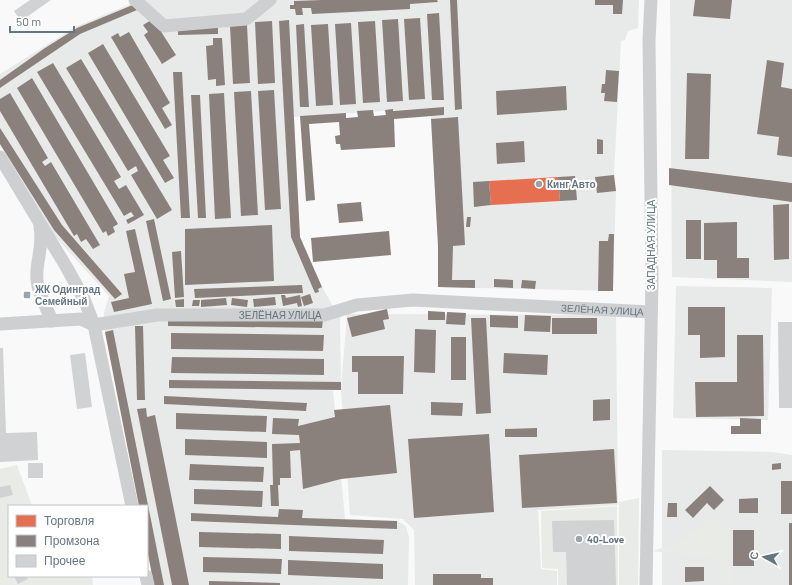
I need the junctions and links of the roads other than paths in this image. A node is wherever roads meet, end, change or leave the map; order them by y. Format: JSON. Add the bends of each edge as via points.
{"nodes":[{"id":1,"x":135,"y":0,"type":"edge"},
{"id":2,"x":270,"y":0,"type":"edge"},
{"id":3,"x":651,"y":0,"type":"edge"},
{"id":4,"x":0,"y":156,"type":"edge"},
{"id":5,"x":38,"y":219,"type":"junction"},
{"id":6,"x":651,"y":312,"type":"junction"},
{"id":7,"x":52,"y":321,"type":"junction"},
{"id":8,"x":0,"y":324,"type":"edge"},
{"id":9,"x":94,"y":325,"type":"junction"},
{"id":10,"x":132,"y":505,"type":"edge"},
{"id":11,"x":646,"y":585,"type":"edge"}],
"edges":[{"from":1,"to":2,"type":"street","via":[[167,28],[246,19]]},
{"from":3,"to":6,"type":"street","name":"ЗАПАДНАЯ УЛИЦА"},
{"from":4,"to":5,"type":"street"},
{"from":5,"to":7,"type":"street","via":[[42,246],[36,280]]},
{"from":5,"to":9,"type":"street","via":[[78,288]]},
{"from":6,"to":9,"type":"street","name":"ЗЕЛЁНАЯ УЛИЦА","via":[[413,300],[357,305],[324,315],[157,315]]},
{"from":6,"to":11,"type":"street","name":"ЗАПАДНАЯ УЛИЦА"},
{"from":7,"to":8,"type":"street"},
{"from":7,"to":9,"type":"street","via":[[81,319]]},
{"from":9,"to":10,"type":"street"}]}
